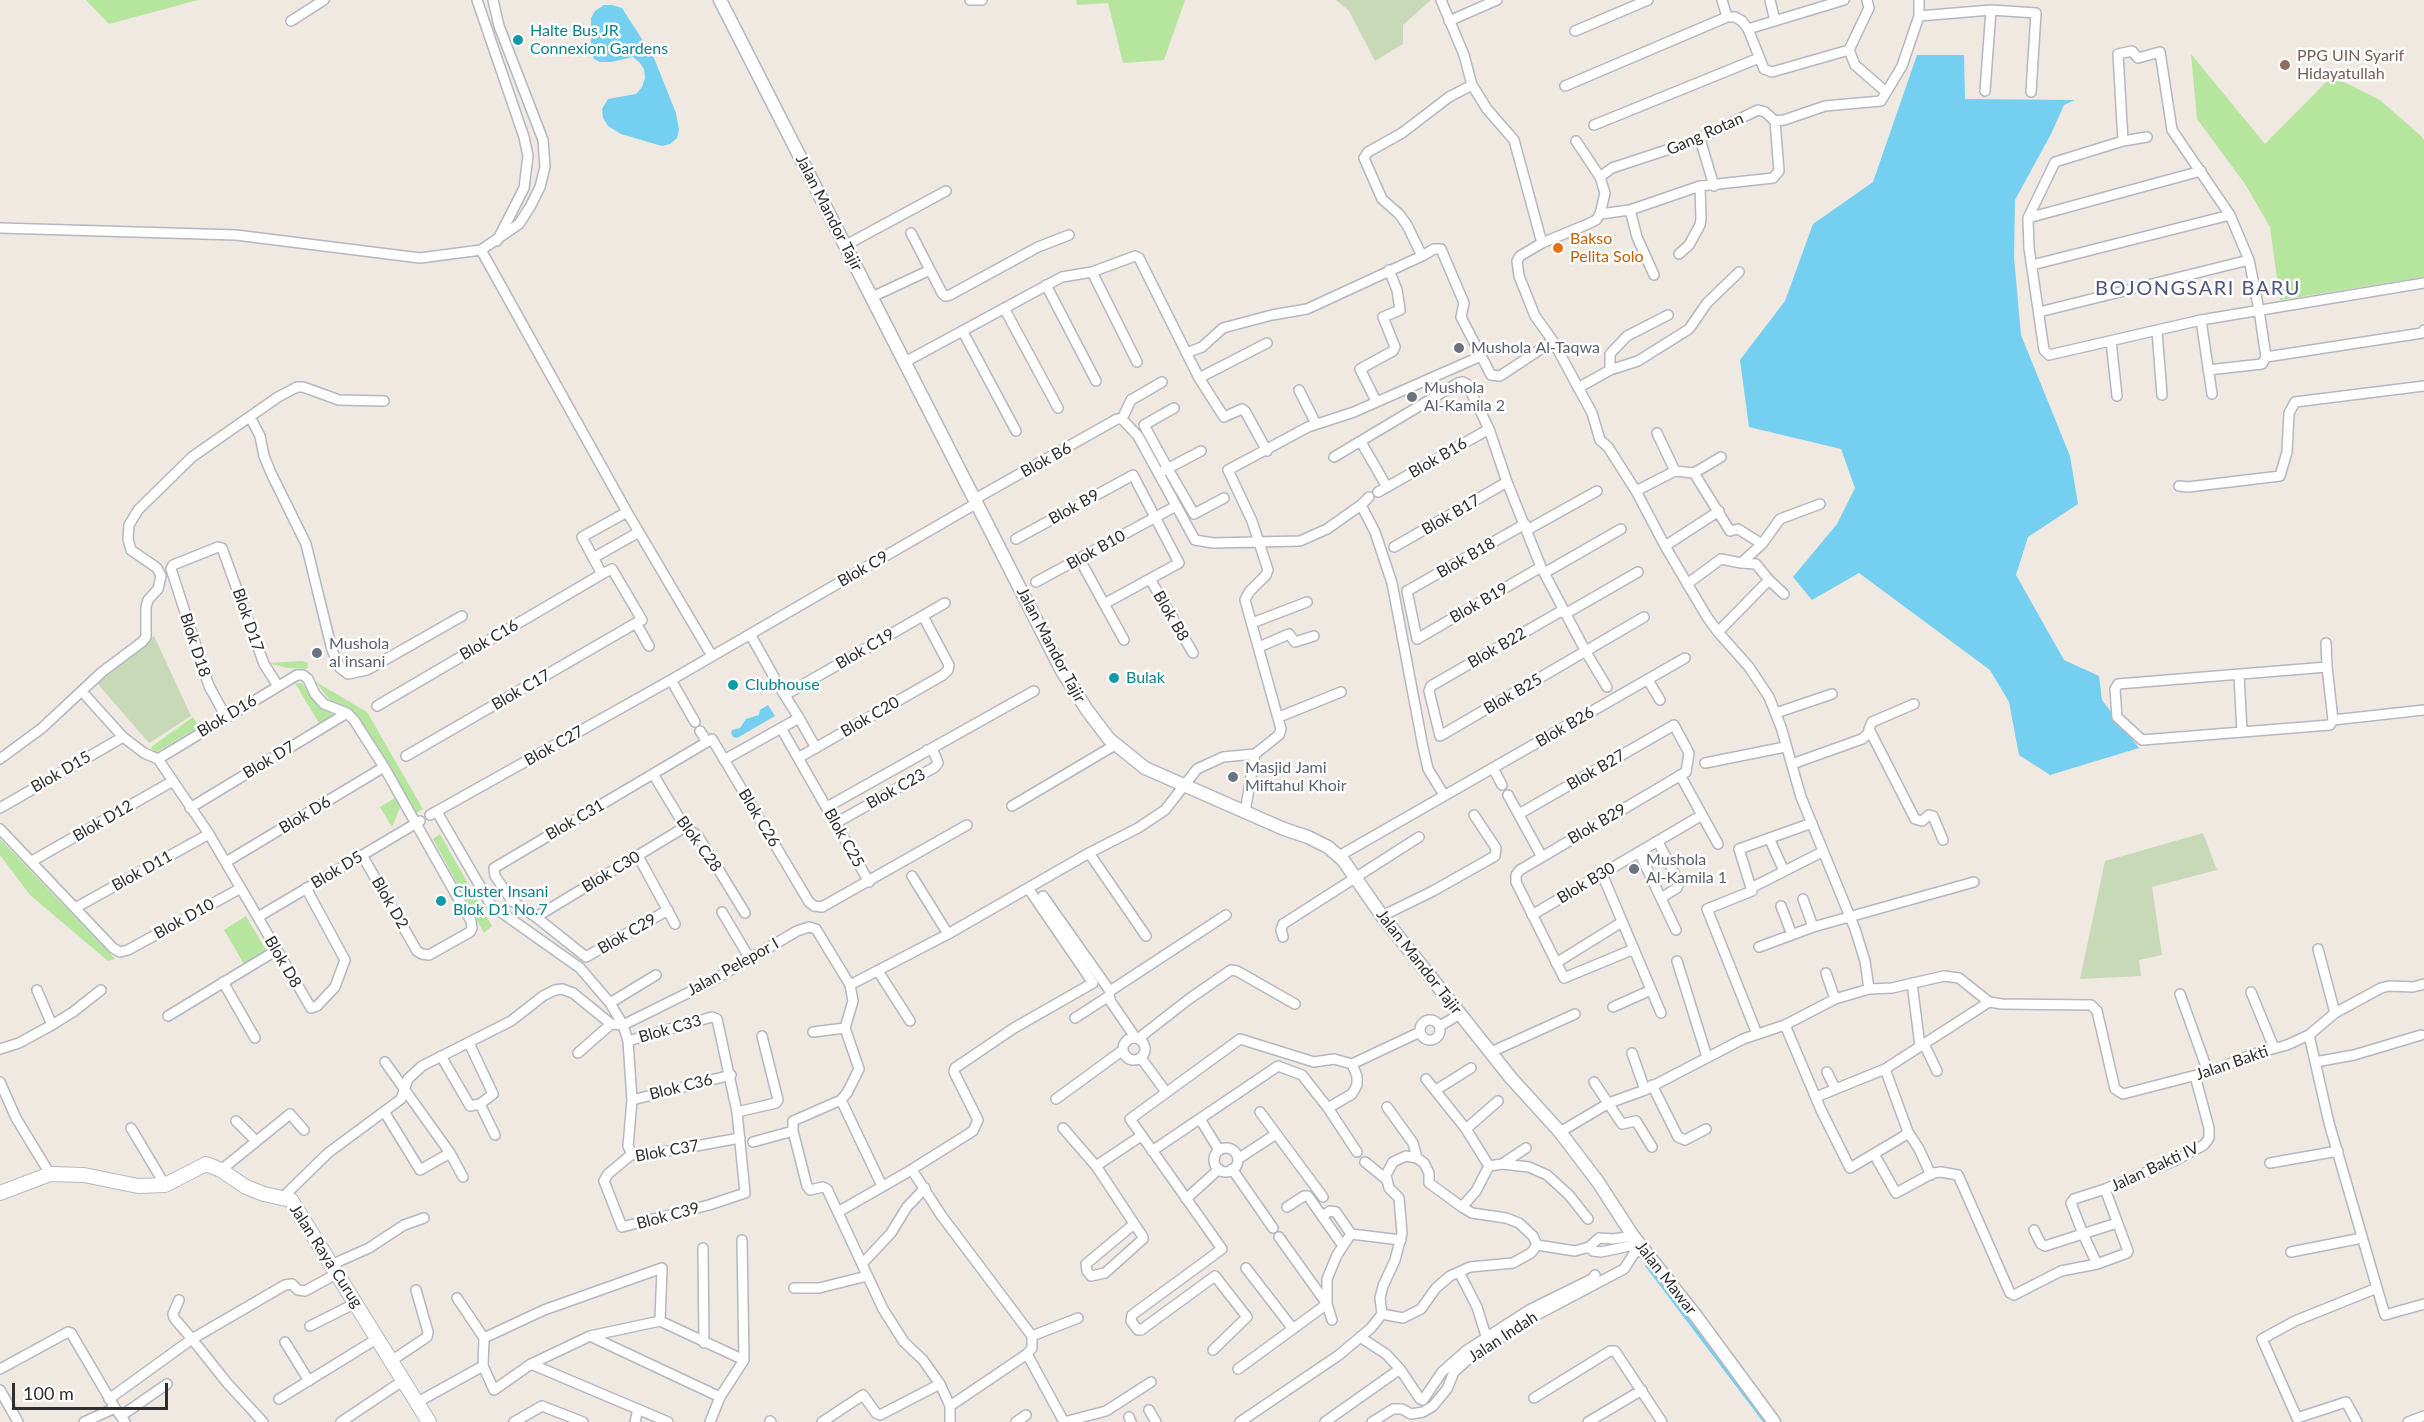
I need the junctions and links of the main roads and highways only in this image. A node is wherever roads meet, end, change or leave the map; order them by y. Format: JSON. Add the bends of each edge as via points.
{"nodes":[{"id":1,"x":0,"y":1193,"type":"edge"},
{"id":2,"x":429,"y":1422,"type":"edge"}],
"edges":[{"from":1,"to":2,"type":"main road","name":"Jalan Raya Curug","via":[[50,1174],[84,1175],[138,1186],[165,1185],[206,1164],[246,1187],[284,1196],[295,1202]]}]}
